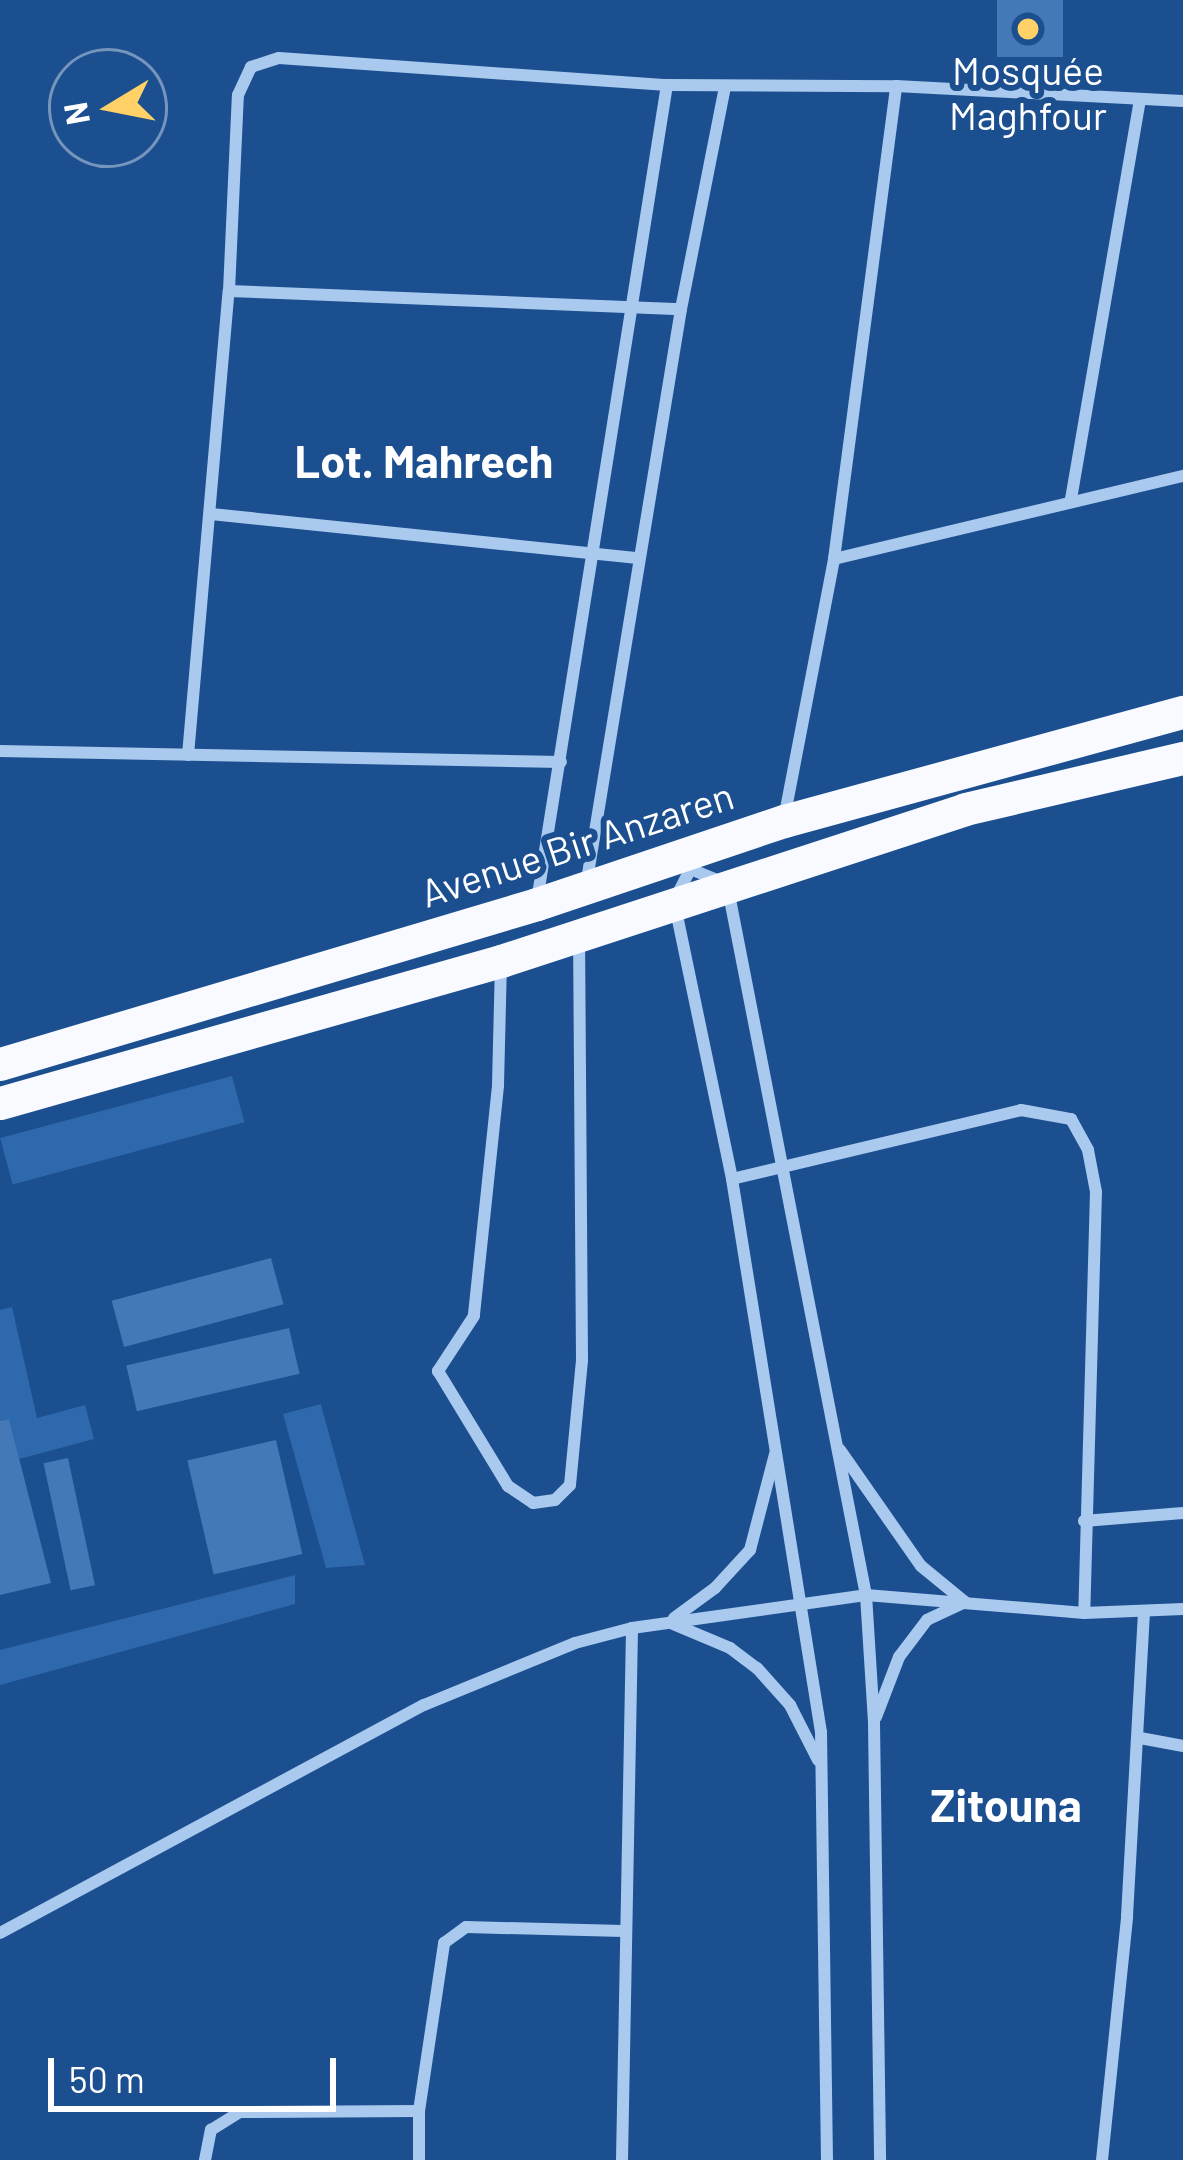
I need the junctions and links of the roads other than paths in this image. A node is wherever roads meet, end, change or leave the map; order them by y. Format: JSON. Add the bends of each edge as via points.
{"nodes":[{"id":1,"x":668,"y":85,"type":"junction"},
{"id":2,"x":725,"y":86,"type":"junction"},
{"id":3,"x":896,"y":86,"type":"junction"},
{"id":4,"x":1140,"y":99,"type":"junction"},
{"id":5,"x":1183,"y":101,"type":"edge"},
{"id":6,"x":229,"y":290,"type":"junction"},
{"id":7,"x":636,"y":306,"type":"junction"},
{"id":8,"x":681,"y":309,"type":"junction"},
{"id":9,"x":1183,"y":476,"type":"edge"},
{"id":10,"x":1070,"y":499,"type":"junction"},
{"id":11,"x":211,"y":514,"type":"junction"},
{"id":12,"x":596,"y":554,"type":"junction"},
{"id":13,"x":638,"y":558,"type":"junction"},
{"id":14,"x":834,"y":559,"type":"junction"},
{"id":15,"x":1183,"y":712,"type":"edge"},
{"id":16,"x":0,"y":751,"type":"edge"},
{"id":17,"x":188,"y":755,"type":"junction"},
{"id":18,"x":1183,"y":758,"type":"edge"},
{"id":19,"x":561,"y":762,"type":"junction"},
{"id":20,"x":784,"y":821,"type":"junction"},
{"id":21,"x":688,"y":857,"type":"junction"},
{"id":22,"x":727,"y":884,"type":"junction"},
{"id":23,"x":586,"y":887,"type":"junction"},
{"id":24,"x":674,"y":902,"type":"junction"},
{"id":25,"x":537,"y":904,"type":"junction"},
{"id":26,"x":579,"y":934,"type":"junction"},
{"id":27,"x":501,"y":961,"type":"junction"},
{"id":28,"x":0,"y":1064,"type":"edge"},
{"id":29,"x":0,"y":1102,"type":"edge"},
{"id":30,"x":782,"y":1163,"type":"junction"},
{"id":31,"x":732,"y":1179,"type":"junction"},
{"id":32,"x":836,"y":1444,"type":"junction"},
{"id":33,"x":776,"y":1448,"type":"junction"},
{"id":34,"x":1183,"y":1513,"type":"edge"},
{"id":35,"x":1084,"y":1521,"type":"junction"},
{"id":36,"x":866,"y":1594,"type":"junction"},
{"id":37,"x":802,"y":1600,"type":"junction"},
{"id":38,"x":965,"y":1602,"type":"junction"},
{"id":39,"x":1183,"y":1609,"type":"edge"},
{"id":40,"x":1144,"y":1610,"type":"junction"},
{"id":41,"x":1084,"y":1612,"type":"junction"},
{"id":42,"x":668,"y":1622,"type":"junction"},
{"id":43,"x":632,"y":1628,"type":"junction"},
{"id":44,"x":874,"y":1723,"type":"junction"},
{"id":45,"x":1140,"y":1738,"type":"junction"},
{"id":46,"x":1183,"y":1746,"type":"edge"},
{"id":47,"x":822,"y":1767,"type":"junction"},
{"id":48,"x":623,"y":1931,"type":"junction"},
{"id":49,"x":0,"y":1933,"type":"edge"},
{"id":50,"x":419,"y":2111,"type":"junction"},
{"id":51,"x":205,"y":2160,"type":"edge"},
{"id":52,"x":419,"y":2160,"type":"edge"},
{"id":53,"x":622,"y":2160,"type":"edge"},
{"id":54,"x":827,"y":2160,"type":"edge"},
{"id":55,"x":880,"y":2160,"type":"edge"},
{"id":56,"x":1102,"y":2160,"type":"edge"}],
"edges":[{"from":1,"to":2,"type":"street"},
{"from":1,"to":6,"type":"street","via":[[278,58],[251,67],[238,94]]},
{"from":1,"to":7,"type":"street"},
{"from":2,"to":3,"type":"street"},
{"from":2,"to":8,"type":"street"},
{"from":3,"to":4,"type":"street"},
{"from":3,"to":14,"type":"street"},
{"from":4,"to":5,"type":"street"},
{"from":4,"to":10,"type":"street"},
{"from":6,"to":7,"type":"street"},
{"from":6,"to":11,"type":"street"},
{"from":7,"to":8,"type":"street"},
{"from":7,"to":12,"type":"street"},
{"from":8,"to":13,"type":"street"},
{"from":9,"to":10,"type":"street"},
{"from":10,"to":14,"type":"street"},
{"from":11,"to":12,"type":"street"},
{"from":11,"to":17,"type":"street"},
{"from":12,"to":13,"type":"street"},
{"from":12,"to":19,"type":"street"},
{"from":13,"to":23,"type":"street"},
{"from":14,"to":20,"type":"street"},
{"from":15,"to":20,"type":"highway","name":"Avenue Bir Anzaren"},
{"from":16,"to":17,"type":"street"},
{"from":17,"to":19,"type":"street"},
{"from":18,"to":22,"type":"highway","via":[[965,809]]},
{"from":19,"to":25,"type":"street"},
{"from":20,"to":21,"type":"highway","name":"Avenue Bir Anzaren"},
{"from":21,"to":22,"type":"street"},
{"from":21,"to":23,"type":"highway","name":"Avenue Bir Anzaren"},
{"from":21,"to":24,"type":"street"},
{"from":22,"to":24,"type":"highway"},
{"from":22,"to":30,"type":"street"},
{"from":23,"to":25,"type":"highway","name":"Avenue Bir Anzaren"},
{"from":24,"to":26,"type":"highway"},
{"from":24,"to":31,"type":"street"},
{"from":25,"to":28,"type":"highway","name":"Avenue Bir Anzaren"},
{"from":26,"to":27,"type":"highway"},
{"from":26,"to":27,"type":"street","via":[[582,1360],[571,1485],[555,1500],[532,1503],[508,1486],[438,1371],[474,1316],[498,1087]]},
{"from":27,"to":29,"type":"highway"},
{"from":30,"to":31,"type":"street"},
{"from":30,"to":32,"type":"street"},
{"from":30,"to":35,"type":"street","via":[[1021,1110],[1071,1119],[1088,1150],[1096,1192]]},
{"from":31,"to":33,"type":"street"},
{"from":32,"to":36,"type":"street"},
{"from":32,"to":38,"type":"street","via":[[921,1566]]},
{"from":33,"to":37,"type":"street"},
{"from":33,"to":42,"type":"street","via":[[749,1550]]},
{"from":34,"to":35,"type":"street"},
{"from":35,"to":41,"type":"street"},
{"from":36,"to":37,"type":"street"},
{"from":36,"to":38,"type":"street"},
{"from":36,"to":44,"type":"street"},
{"from":37,"to":42,"type":"street"},
{"from":37,"to":47,"type":"street"},
{"from":38,"to":41,"type":"street"},
{"from":38,"to":44,"type":"street","via":[[927,1620],[899,1657]]},
{"from":39,"to":40,"type":"street"},
{"from":40,"to":41,"type":"street"},
{"from":40,"to":45,"type":"street"},
{"from":42,"to":43,"type":"street"},
{"from":42,"to":47,"type":"street","via":[[757,1668],[790,1705]]},
{"from":43,"to":48,"type":"street"},
{"from":43,"to":49,"type":"street","via":[[509,1666],[424,1705]]},
{"from":44,"to":55,"type":"street"},
{"from":45,"to":46,"type":"street"},
{"from":45,"to":56,"type":"street"},
{"from":47,"to":54,"type":"street"},
{"from":48,"to":50,"type":"street","via":[[466,1928],[444,1943]]},
{"from":48,"to":53,"type":"street"},
{"from":50,"to":51,"type":"street","via":[[240,2112],[211,2130]]},
{"from":50,"to":52,"type":"street"}]}
